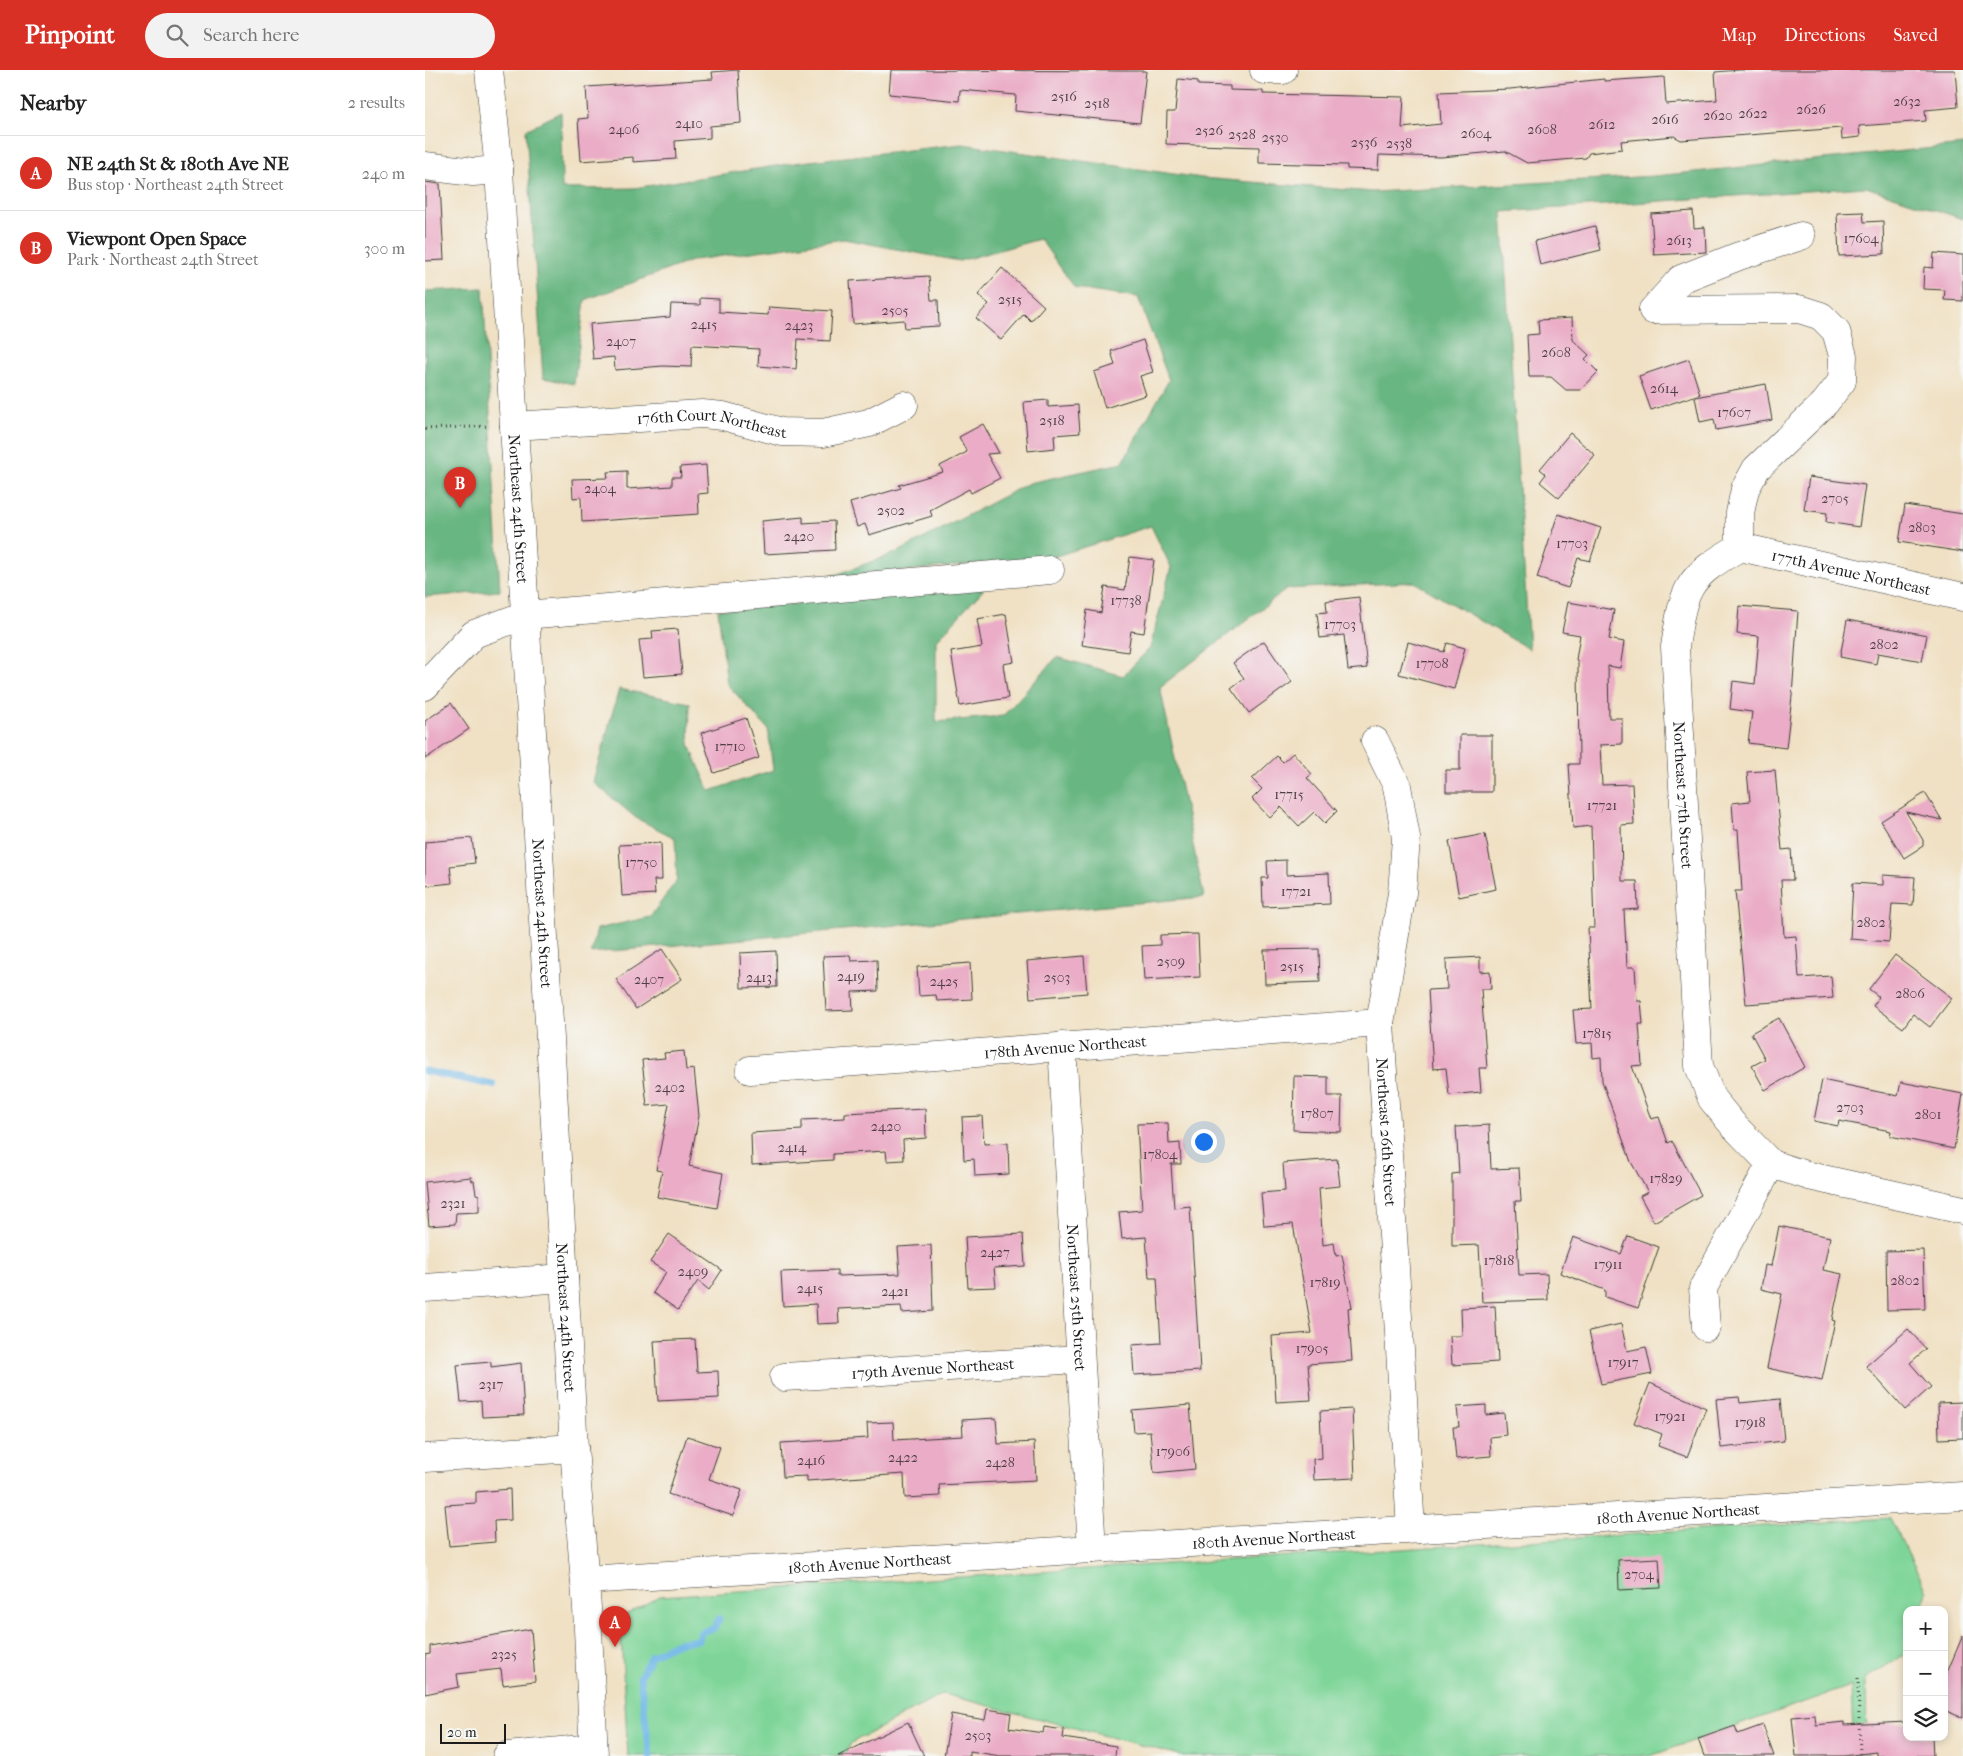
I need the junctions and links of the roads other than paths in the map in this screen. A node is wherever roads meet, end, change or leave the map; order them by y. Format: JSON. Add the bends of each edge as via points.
{"nodes":[{"id":1,"x":489,"y":70,"type":"edge"},
{"id":2,"x":1264,"y":70,"type":"edge"},
{"id":3,"x":1283,"y":70,"type":"edge"},
{"id":4,"x":425,"y":166,"type":"edge"},
{"id":5,"x":499,"y":170,"type":"junction"},
{"id":6,"x":1801,"y":236,"type":"dead end"},
{"id":7,"x":904,"y":405,"type":"dead end"},
{"id":8,"x":503,"y":426,"type":"junction"},
{"id":9,"x":1740,"y":547,"type":"junction"},
{"id":10,"x":1050,"y":570,"type":"dead end"},
{"id":11,"x":1963,"y":597,"type":"edge"},
{"id":12,"x":525,"y":615,"type":"junction"},
{"id":13,"x":425,"y":686,"type":"edge"},
{"id":14,"x":1375,"y":741,"type":"dead end"},
{"id":15,"x":1380,"y":1023,"type":"junction"},
{"id":16,"x":1062,"y":1046,"type":"junction"},
{"id":17,"x":750,"y":1070,"type":"dead end"},
{"id":18,"x":1771,"y":1164,"type":"junction"},
{"id":19,"x":1963,"y":1210,"type":"edge"},
{"id":20,"x":564,"y":1278,"type":"junction"},
{"id":21,"x":425,"y":1288,"type":"edge"},
{"id":22,"x":1706,"y":1327,"type":"dead end"},
{"id":23,"x":1080,"y":1359,"type":"junction"},
{"id":24,"x":784,"y":1377,"type":"dead end"},
{"id":25,"x":574,"y":1448,"type":"junction"},
{"id":26,"x":425,"y":1458,"type":"edge"},
{"id":27,"x":1963,"y":1496,"type":"edge"},
{"id":28,"x":1411,"y":1529,"type":"junction"},
{"id":29,"x":1092,"y":1549,"type":"junction"},
{"id":30,"x":585,"y":1580,"type":"junction"},
{"id":31,"x":593,"y":1752,"type":"edge"},
{"id":32,"x":507,"y":1756,"type":"edge"}],
"edges":[{"from":1,"to":5,"type":"street","name":"Northeast 24th Street"},
{"from":2,"to":3,"type":"street"},
{"from":4,"to":5,"type":"street","via":[[473,172]]},
{"from":5,"to":8,"type":"street","name":"Northeast 24th Street"},
{"from":6,"to":9,"type":"street","via":[[1681,279],[1653,310],[1799,309],[1821,316],[1836,331],[1843,356],[1842,381],[1825,403],[1753,476],[1745,489],[1740,513]]},
{"from":7,"to":8,"type":"street","name":"176th Court Northeast","via":[[869,423],[823,433],[782,432],[723,416],[702,414]]},
{"from":8,"to":12,"type":"street","name":"Northeast 24th Street"},
{"from":9,"to":11,"type":"street","name":"177th Avenue Northeast"},
{"from":9,"to":18,"type":"street","name":"Northeast 27th Street","via":[[1709,564],[1692,581],[1681,607],[1675,647],[1699,1066],[1712,1099]]},
{"from":10,"to":12,"type":"street"},
{"from":12,"to":13,"type":"street","via":[[473,634]]},
{"from":12,"to":20,"type":"street","name":"Northeast 24th Street"},
{"from":14,"to":15,"type":"street","name":"Northeast 26th Street","via":[[1397,786],[1406,838],[1402,892]]},
{"from":15,"to":16,"type":"street","name":"178th Avenue Northeast"},
{"from":15,"to":28,"type":"street","name":"Northeast 26th Street"},
{"from":16,"to":17,"type":"street","name":"178th Avenue Northeast"},
{"from":16,"to":23,"type":"street","name":"Northeast 25th Street"},
{"from":18,"to":19,"type":"street","via":[[1809,1176]]},
{"from":18,"to":22,"type":"street","via":[[1703,1288]]},
{"from":20,"to":21,"type":"street"},
{"from":20,"to":25,"type":"street","name":"Northeast 24th Street"},
{"from":23,"to":24,"type":"street","name":"179th Avenue Northeast"},
{"from":23,"to":29,"type":"street","name":"Northeast 25th Street"},
{"from":25,"to":26,"type":"street"},
{"from":25,"to":30,"type":"street","name":"Northeast 24th Street"},
{"from":27,"to":28,"type":"street","name":"180th Avenue Northeast"},
{"from":28,"to":29,"type":"street","name":"180th Avenue Northeast"},
{"from":29,"to":30,"type":"street","name":"180th Avenue Northeast"},
{"from":30,"to":31,"type":"street","name":"Northeast 24th Street"},
{"from":31,"to":32,"type":"street"}]}
